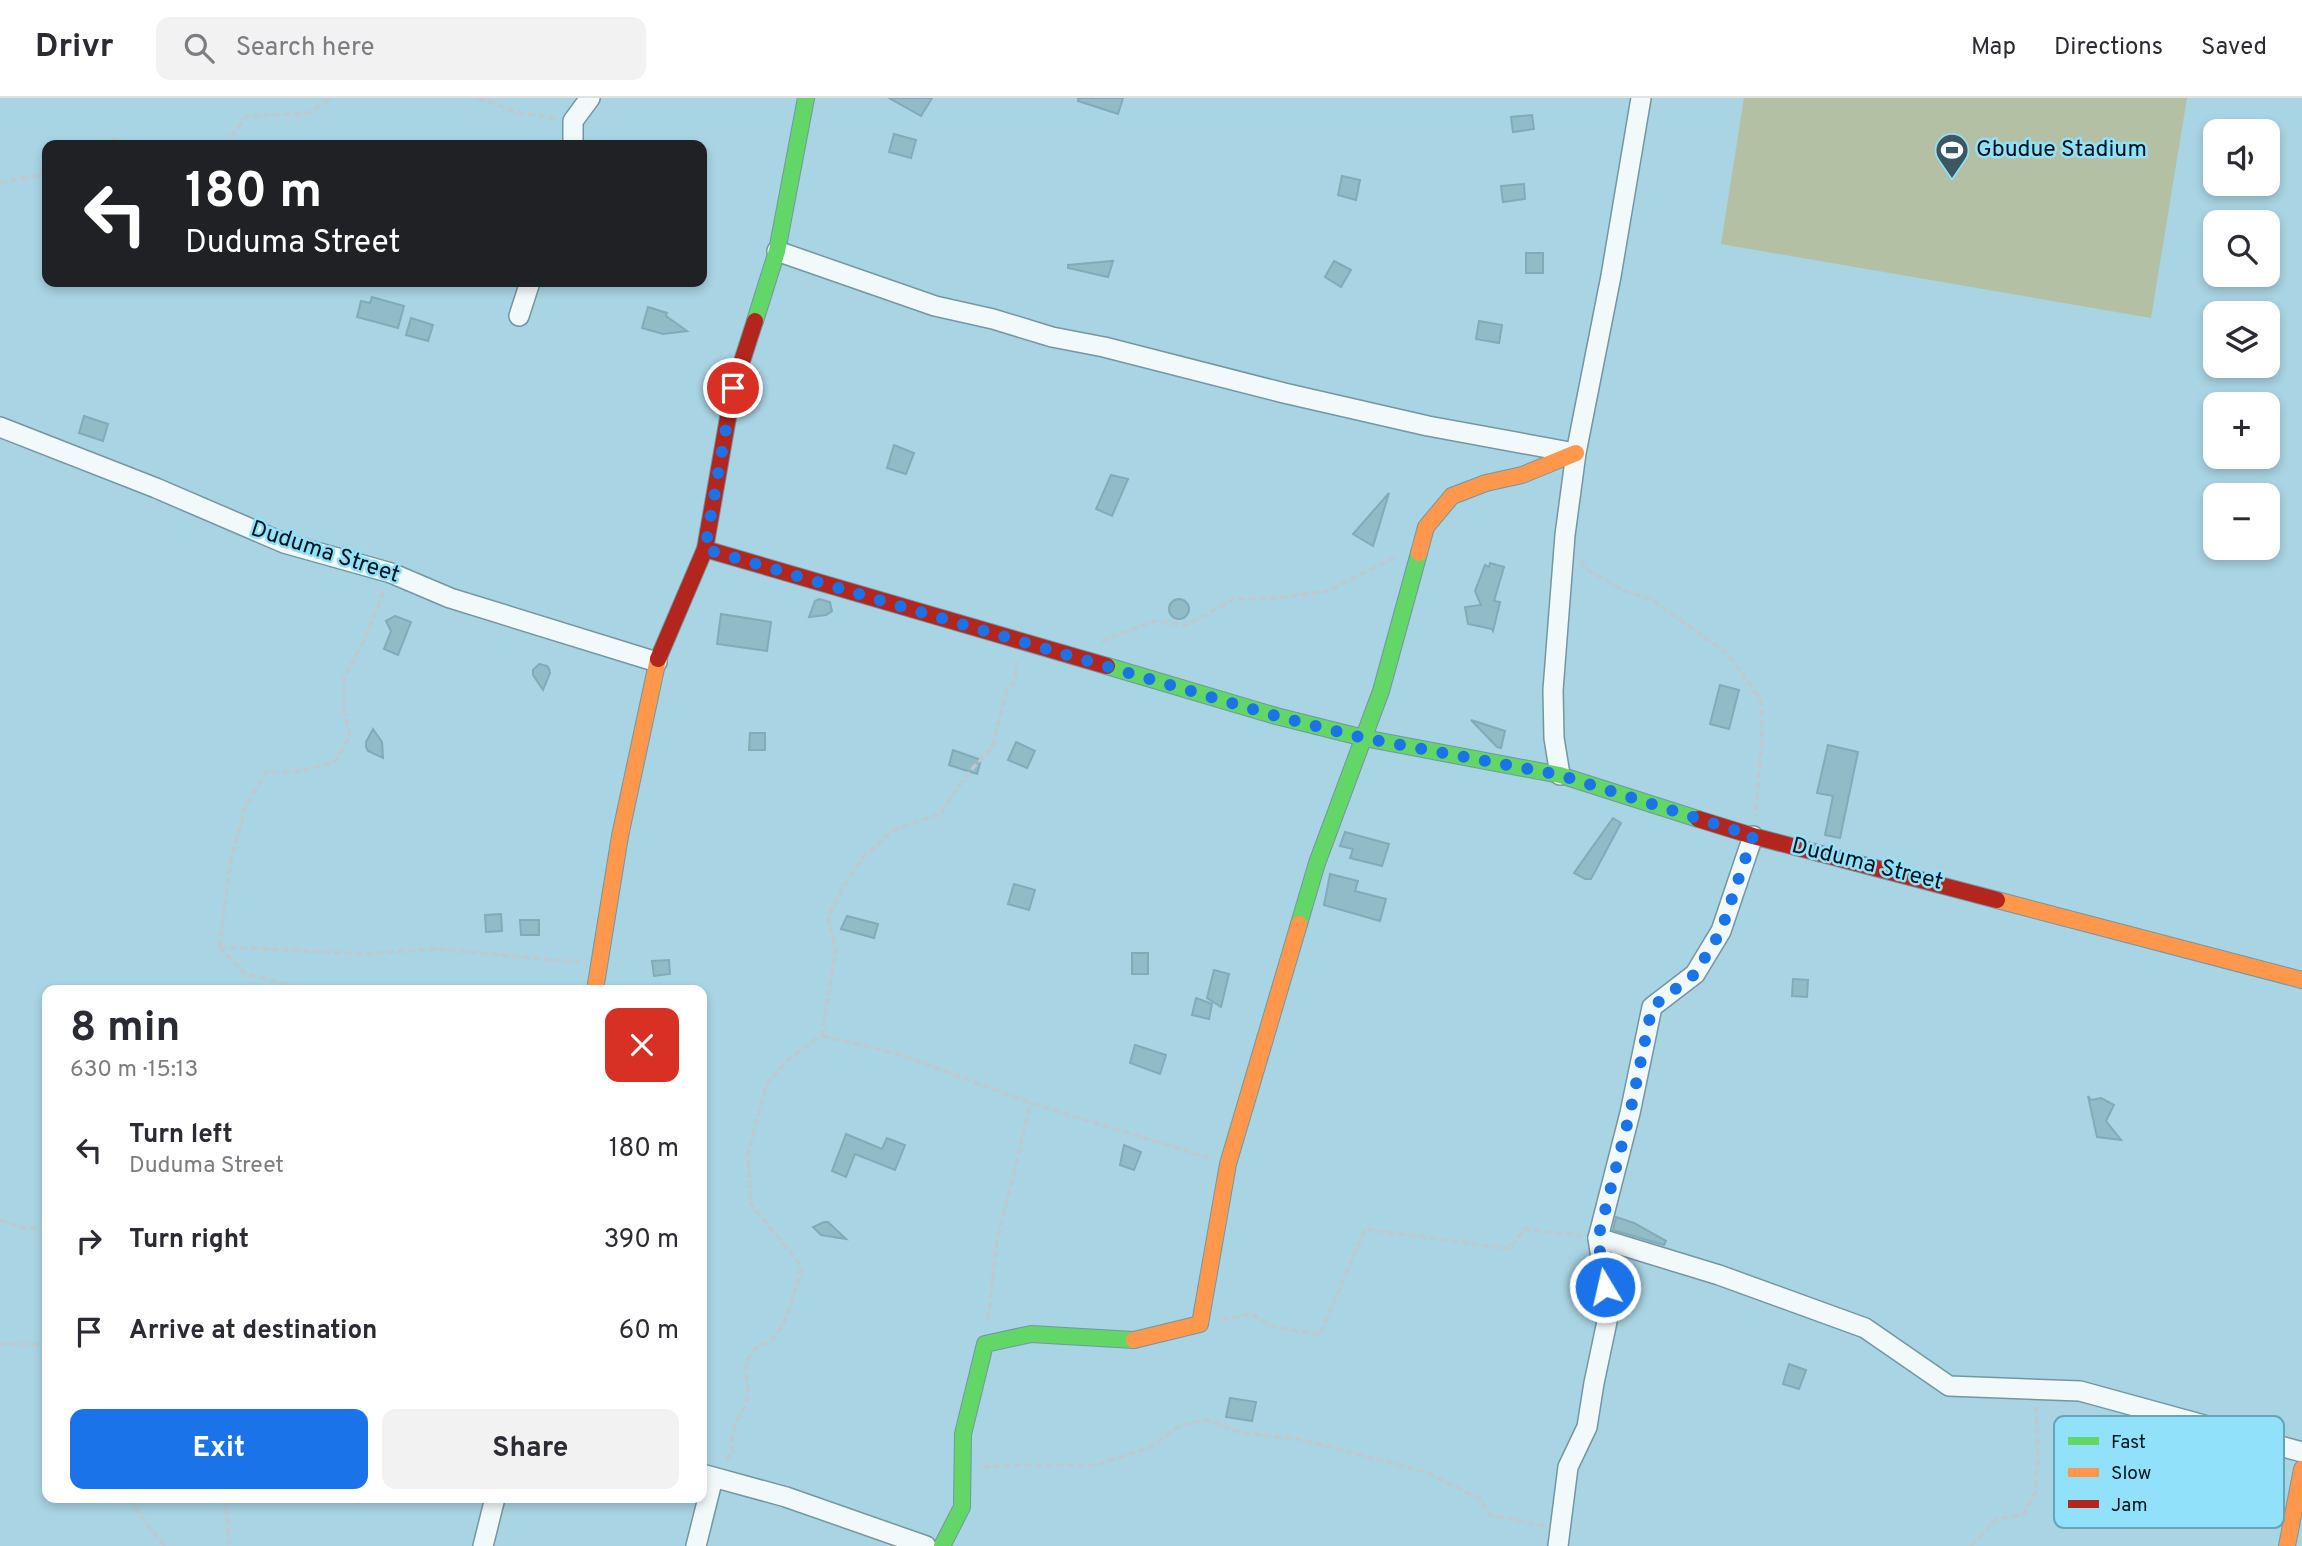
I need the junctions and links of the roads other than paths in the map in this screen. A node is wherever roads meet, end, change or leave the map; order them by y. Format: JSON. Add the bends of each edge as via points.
{"nodes":[{"id":1,"x":590,"y":98,"type":"edge"},
{"id":2,"x":806,"y":98,"type":"edge"},
{"id":3,"x":1641,"y":98,"type":"edge"},
{"id":4,"x":573,"y":140,"type":"edge"},
{"id":5,"x":778,"y":251,"type":"junction"},
{"id":6,"x":528,"y":287,"type":"edge"},
{"id":7,"x":519,"y":316,"type":"dead end"},
{"id":8,"x":0,"y":427,"type":"edge"},
{"id":9,"x":1576,"y":453,"type":"junction"},
{"id":10,"x":705,"y":549,"type":"junction"},
{"id":11,"x":657,"y":662,"type":"junction"},
{"id":12,"x":1364,"y":738,"type":"junction"},
{"id":13,"x":1560,"y":775,"type":"junction"},
{"id":14,"x":1753,"y":836,"type":"junction"},
{"id":15,"x":2302,"y":980,"type":"edge"},
{"id":16,"x":596,"y":985,"type":"edge"},
{"id":17,"x":1598,"y":1238,"type":"junction"},
{"id":18,"x":2171,"y":1416,"type":"edge"},
{"id":19,"x":2284,"y":1447,"type":"edge"},
{"id":20,"x":2302,"y":1452,"type":"edge"},
{"id":21,"x":2302,"y":1469,"type":"edge"},
{"id":22,"x":707,"y":1476,"type":"edge"},
{"id":23,"x":494,"y":1503,"type":"edge"},
{"id":24,"x":703,"y":1503,"type":"edge"},
{"id":25,"x":1558,"y":1537,"type":"edge"},
{"id":26,"x":483,"y":1546,"type":"edge"},
{"id":27,"x":696,"y":1546,"type":"edge"},
{"id":28,"x":926,"y":1546,"type":"edge"},
{"id":29,"x":942,"y":1546,"type":"edge"},
{"id":30,"x":2287,"y":1546,"type":"edge"}],
"edges":[{"from":1,"to":4,"type":"street","via":[[573,121]]},
{"from":2,"to":5,"type":"street"},
{"from":3,"to":9,"type":"street"},
{"from":5,"to":9,"type":"street","via":[[935,306],[1052,337],[1429,426]]},
{"from":5,"to":10,"type":"street","via":[[733,388]]},
{"from":6,"to":7,"type":"street"},
{"from":8,"to":11,"type":"street","name":"Duduma Street","via":[[284,543],[391,573],[450,598]]},
{"from":9,"to":12,"type":"street","via":[[1452,496],[1426,527]]},
{"from":9,"to":13,"type":"street","via":[[1553,690]]},
{"from":10,"to":11,"type":"street"},
{"from":10,"to":12,"type":"street","name":"Duduma Street"},
{"from":11,"to":16,"type":"street"},
{"from":12,"to":13,"type":"street","name":"Duduma Street"},
{"from":12,"to":29,"type":"street","via":[[1317,863],[1228,1164],[1200,1324],[1138,1340],[1031,1334],[985,1344],[963,1434],[962,1507]]},
{"from":13,"to":14,"type":"street","name":"Duduma Street"},
{"from":14,"to":15,"type":"street","name":"Duduma Street"},
{"from":14,"to":17,"type":"street","via":[[1721,931],[1695,974],[1652,1007]]},
{"from":17,"to":18,"type":"street","via":[[1719,1275],[1865,1328],[1949,1385],[2080,1391]]},
{"from":17,"to":25,"type":"street","via":[[1609,1312],[1587,1427],[1568,1467]]},
{"from":19,"to":20,"type":"street"},
{"from":21,"to":30,"type":"street"},
{"from":22,"to":28,"type":"street","via":[[786,1497]]},
{"from":23,"to":26,"type":"street"},
{"from":24,"to":27,"type":"street"}]}
